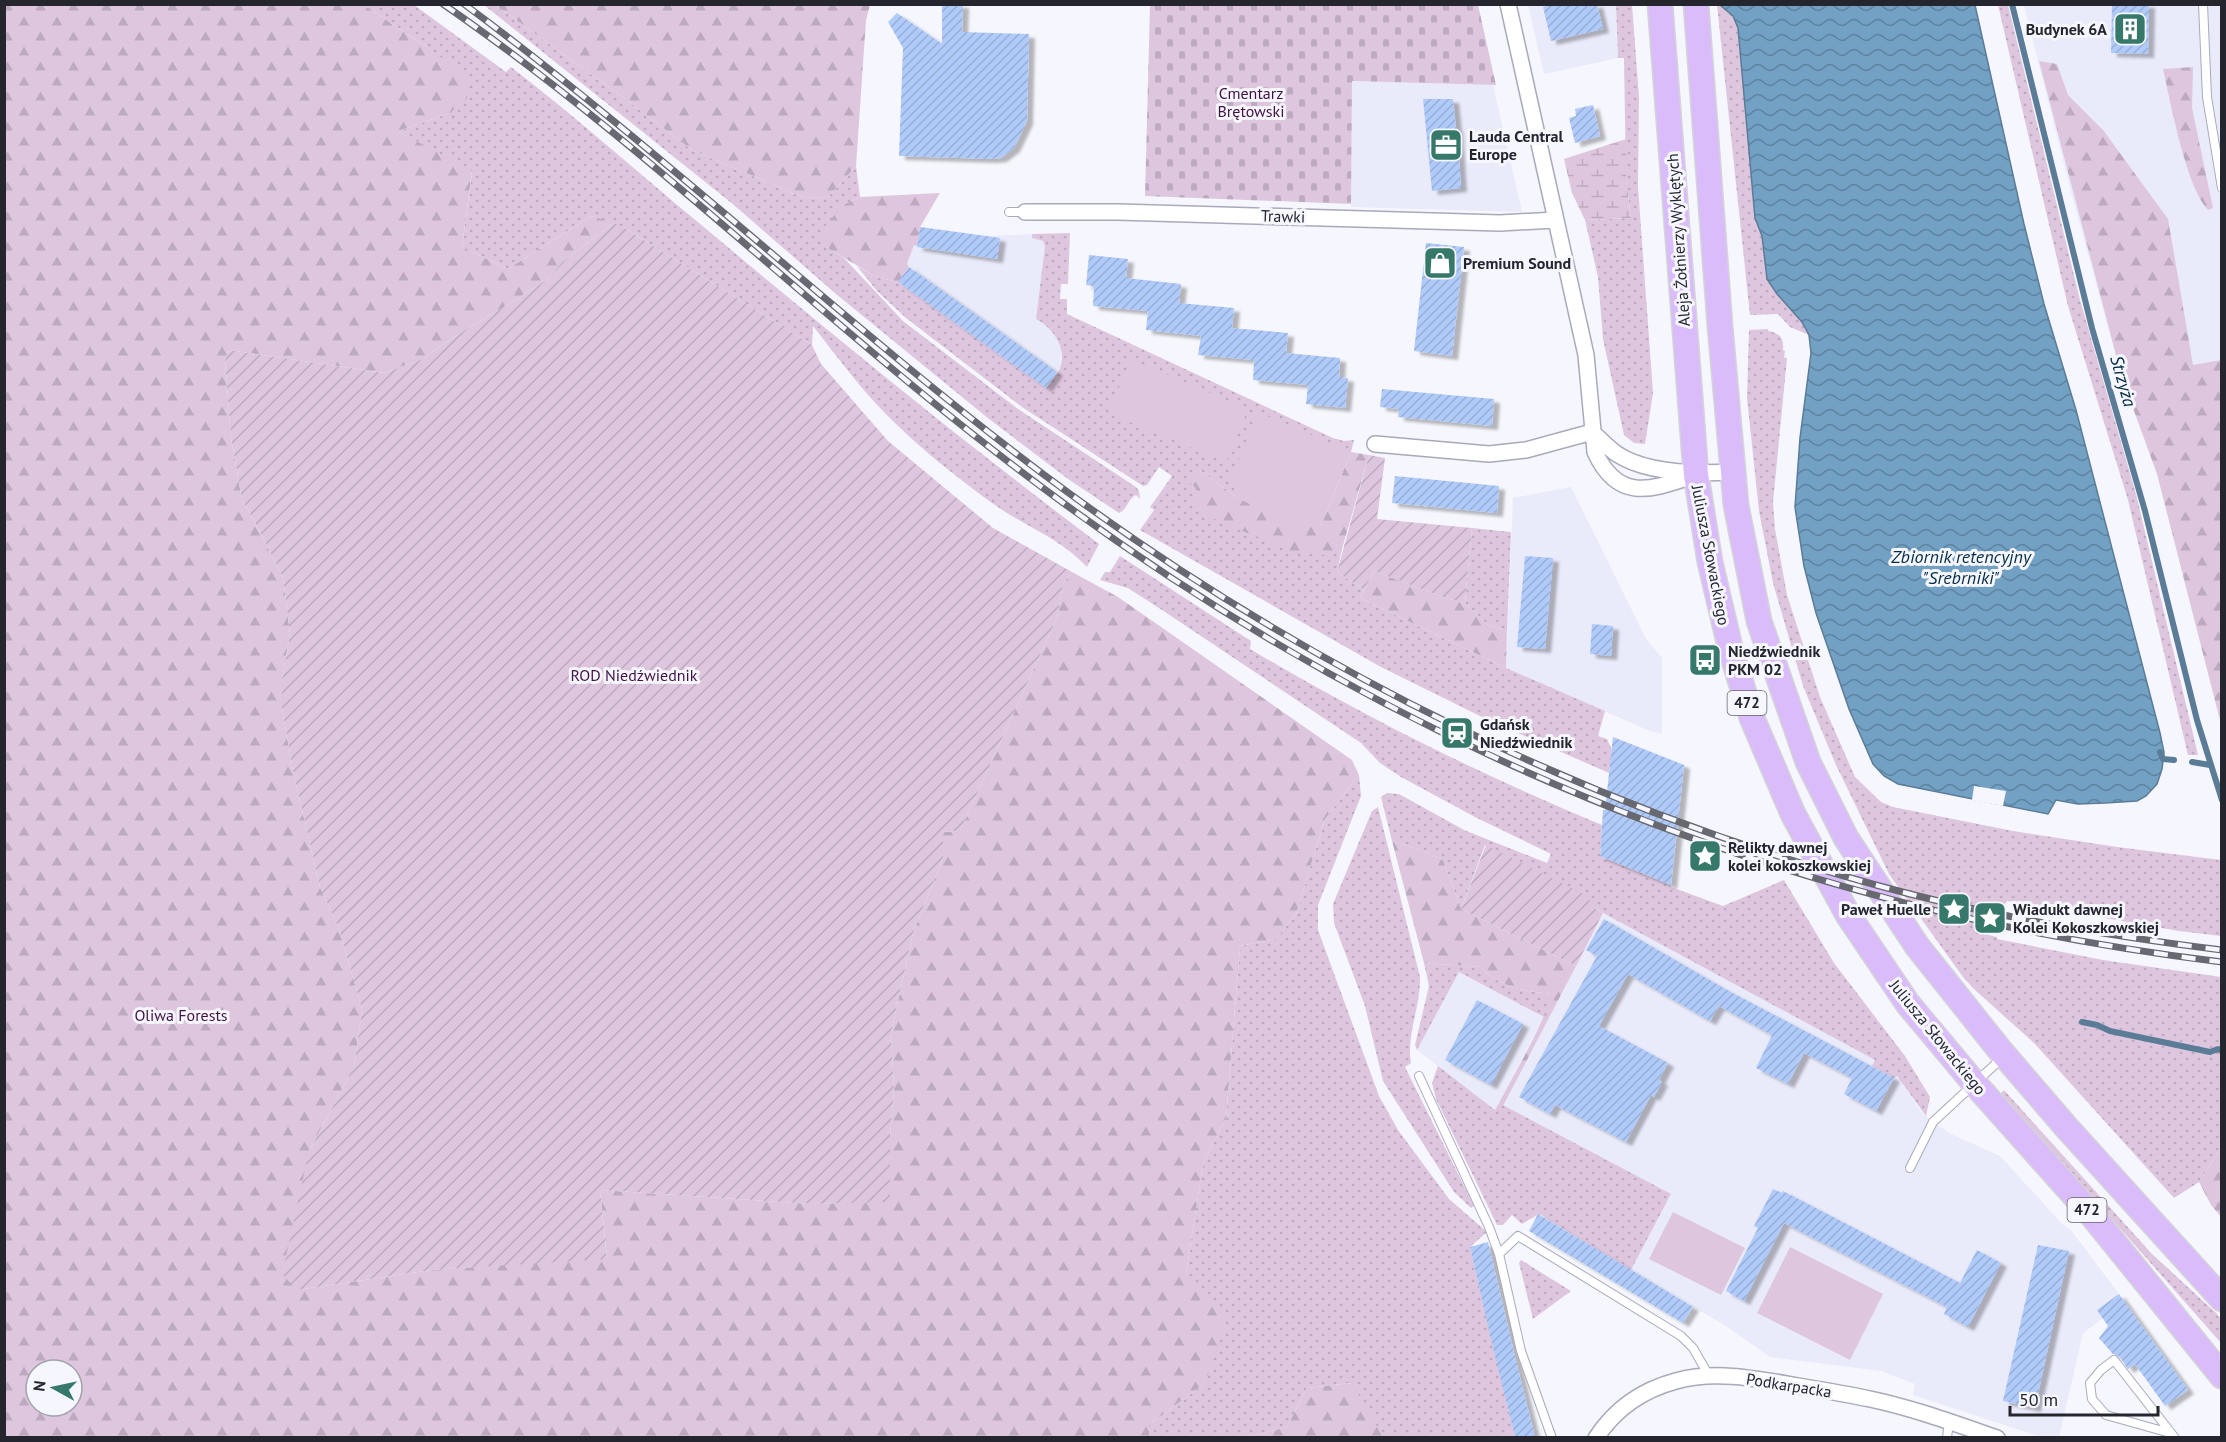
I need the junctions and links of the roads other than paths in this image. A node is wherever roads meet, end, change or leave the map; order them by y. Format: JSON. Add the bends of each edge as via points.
{"nodes":[{"id":1,"x":1508,"y":4,"type":"edge"},
{"id":2,"x":1660,"y":4,"type":"edge"},
{"id":3,"x":1696,"y":4,"type":"edge"},
{"id":4,"x":2203,"y":4,"type":"edge"},
{"id":5,"x":2222,"y":188,"type":"edge"},
{"id":6,"x":1009,"y":212,"type":"dead end"},
{"id":7,"x":1025,"y":213,"type":"joint"},
{"id":8,"x":1556,"y":220,"type":"junction"},
{"id":9,"x":1592,"y":432,"type":"junction"},
{"id":10,"x":1375,"y":444,"type":"dead end"},
{"id":11,"x":1732,"y":472,"type":"junction"},
{"id":12,"x":1696,"y":474,"type":"junction"},
{"id":13,"x":2005,"y":1055,"type":"junction"},
{"id":14,"x":1419,"y":1076,"type":"dead end"},
{"id":15,"x":1975,"y":1084,"type":"junction"},
{"id":16,"x":1910,"y":1168,"type":"dead end"},
{"id":17,"x":1499,"y":1254,"type":"junction"},
{"id":18,"x":2222,"y":1299,"type":"edge"},
{"id":19,"x":1709,"y":1376,"type":"junction"},
{"id":20,"x":2222,"y":1376,"type":"edge"},
{"id":21,"x":1949,"y":1421,"type":"junction"},
{"id":22,"x":2172,"y":1435,"type":"edge"},
{"id":23,"x":1552,"y":1437,"type":"edge"},
{"id":24,"x":1596,"y":1437,"type":"edge"},
{"id":25,"x":1947,"y":1437,"type":"edge"},
{"id":26,"x":1997,"y":1437,"type":"edge"}],
"edges":[{"from":1,"to":8,"type":"street","name":"Juliusza Słowackiego"},
{"from":2,"to":12,"type":"main road","name":"Aleja Żołnierzy Wyklętych","number":"472"},
{"from":3,"to":11,"type":"main road","number":"472"},
{"from":4,"to":5,"type":"lane","via":[[2207,97]]},
{"from":6,"to":7,"type":"lane","name":"Trawki"},
{"from":7,"to":8,"type":"street","name":"Trawki","via":[[1508,223]]},
{"from":8,"to":9,"type":"street","name":"Juliusza Słowackiego","via":[[1587,361]]},
{"from":9,"to":10,"type":"street","via":[[1526,450],[1490,454]]},
{"from":9,"to":12,"type":"street","name":"Juliusza Słowackiego","via":[[1631,463]]},
{"from":9,"to":12,"type":"street","name":"Juliusza Słowackiego","via":[[1600,463],[1629,487],[1653,489]]},
{"from":11,"to":12,"type":"street","name":"Juliusza Słowackiego"},
{"from":11,"to":13,"type":"main road","name":"Juliusza Słowackiego","number":"472","via":[[1759,621],[1808,762],[1846,838],[1878,889],[1917,946]]},
{"from":12,"to":15,"type":"main road","name":"Juliusza Słowackiego","number":"472","via":[[1710,562],[1731,651],[1752,718],[1793,814],[1848,915],[1908,1004]]},
{"from":13,"to":15,"type":"lane"},
{"from":13,"to":18,"type":"main road","name":"Juliusza Słowackiego","number":"472"},
{"from":14,"to":17,"type":"lane"},
{"from":15,"to":16,"type":"lane","via":[[1933,1122]]},
{"from":15,"to":20,"type":"main road","name":"Juliusza Słowackiego","number":"472","via":[[2091,1214]]},
{"from":17,"to":19,"type":"lane","via":[[1518,1236],[1681,1336]]},
{"from":17,"to":23,"type":"lane","via":[[1521,1350]]},
{"from":19,"to":21,"type":"street","name":"Podkarpacka","via":[[1772,1381],[1872,1399]]},
{"from":19,"to":24,"type":"street","name":"Podkarpacka","via":[[1652,1388],[1607,1420]]},
{"from":21,"to":25,"type":"lane"},
{"from":21,"to":26,"type":"street","name":"Podkarpacka"},
{"from":22,"to":22,"type":"lane","via":[[2114,1360],[2090,1383],[2092,1399],[2106,1415]]}]}
